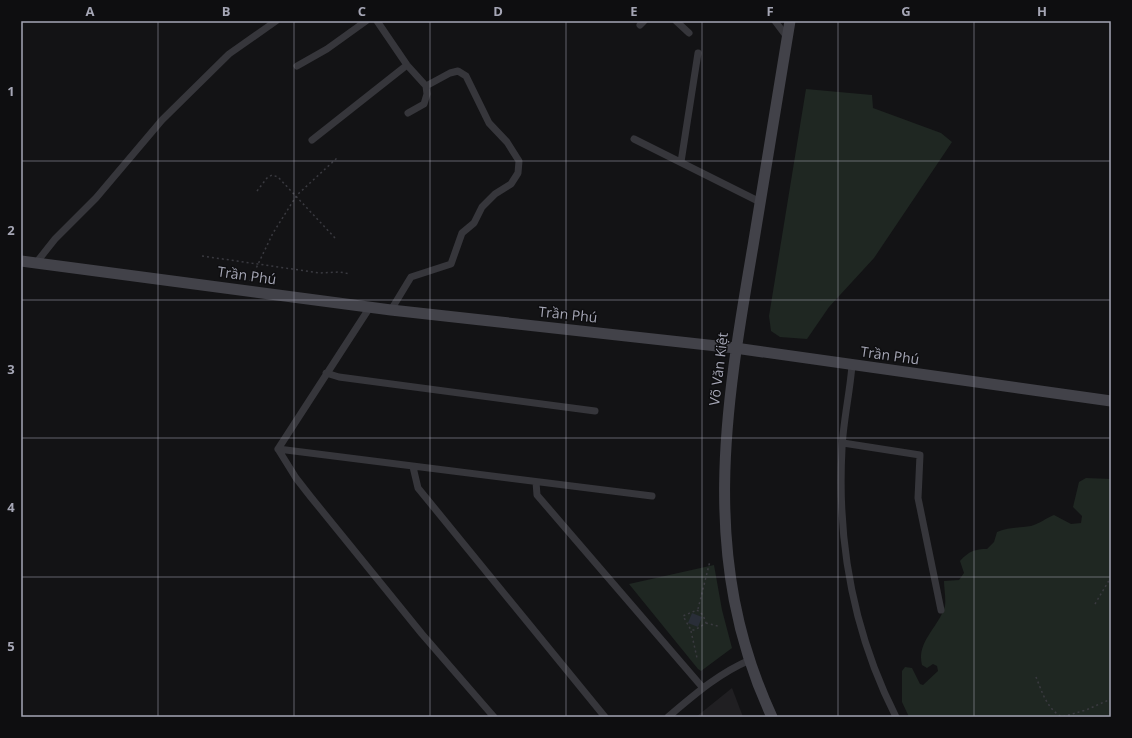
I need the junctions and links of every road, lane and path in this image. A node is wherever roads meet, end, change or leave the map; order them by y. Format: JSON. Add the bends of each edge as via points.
{"nodes":[{"id":1,"x":276,"y":21,"type":"edge"},
{"id":2,"x":366,"y":21,"type":"edge"},
{"id":3,"x":377,"y":21,"type":"edge"},
{"id":4,"x":676,"y":21,"type":"edge"},
{"id":5,"x":776,"y":21,"type":"edge"},
{"id":6,"x":790,"y":21,"type":"edge"},
{"id":7,"x":689,"y":33,"type":"dead end"},
{"id":8,"x":788,"y":38,"type":"junction"},
{"id":9,"x":698,"y":53,"type":"dead end"},
{"id":10,"x":407,"y":65,"type":"junction"},
{"id":11,"x":297,"y":66,"type":"dead end"},
{"id":12,"x":426,"y":86,"type":"junction"},
{"id":13,"x":408,"y":113,"type":"dead end"},
{"id":14,"x":634,"y":139,"type":"dead end"},
{"id":15,"x":312,"y":140,"type":"dead end"},
{"id":16,"x":337,"y":158,"type":"dead end"},
{"id":17,"x":681,"y":162,"type":"junction"},
{"id":18,"x":258,"y":191,"type":"dead end"},
{"id":19,"x":297,"y":196,"type":"junction"},
{"id":20,"x":760,"y":202,"type":"junction"},
{"id":21,"x":335,"y":238,"type":"dead end"},
{"id":22,"x":202,"y":256,"type":"dead end"},
{"id":23,"x":21,"y":261,"type":"edge"},
{"id":24,"x":36,"y":263,"type":"junction"},
{"id":25,"x":257,"y":264,"type":"junction"},
{"id":26,"x":350,"y":274,"type":"dead end"},
{"id":27,"x":246,"y":290,"type":"junction"},
{"id":28,"x":370,"y":307,"type":"junction"},
{"id":29,"x":391,"y":310,"type":"junction"},
{"id":30,"x":735,"y":348,"type":"junction"},
{"id":31,"x":852,"y":365,"type":"junction"},
{"id":32,"x":326,"y":373,"type":"junction"},
{"id":33,"x":1111,"y":402,"type":"edge"},
{"id":34,"x":595,"y":411,"type":"dead end"},
{"id":35,"x":843,"y":443,"type":"junction"},
{"id":36,"x":278,"y":449,"type":"junction"},
{"id":37,"x":413,"y":467,"type":"junction"},
{"id":38,"x":536,"y":482,"type":"junction"},
{"id":39,"x":652,"y":496,"type":"dead end"},
{"id":40,"x":710,"y":561,"type":"dead end"},
{"id":41,"x":1111,"y":578,"type":"edge"},
{"id":42,"x":1096,"y":604,"type":"dead end"},
{"id":43,"x":697,"y":610,"type":"junction"},
{"id":44,"x":941,"y":610,"type":"dead end"},
{"id":45,"x":706,"y":623,"type":"junction"},
{"id":46,"x":718,"y":626,"type":"dead end"},
{"id":47,"x":691,"y":630,"type":"junction"},
{"id":48,"x":697,"y":658,"type":"dead end"},
{"id":49,"x":750,"y":660,"type":"junction"},
{"id":50,"x":1036,"y":677,"type":"dead end"},
{"id":51,"x":702,"y":688,"type":"junction"},
{"id":52,"x":1111,"y":699,"type":"edge"},
{"id":53,"x":494,"y":717,"type":"edge"},
{"id":54,"x":604,"y":717,"type":"edge"},
{"id":55,"x":668,"y":717,"type":"edge"},
{"id":56,"x":772,"y":717,"type":"edge"},
{"id":57,"x":896,"y":717,"type":"edge"}],
"edges":[{"from":1,"to":24,"type":"street","via":[[229,54],[162,120],[96,198],[55,239]]},
{"from":2,"to":11,"type":"street","via":[[327,49]]},
{"from":3,"to":10,"type":"street"},
{"from":4,"to":7,"type":"street"},
{"from":5,"to":8,"type":"street"},
{"from":6,"to":8,"type":"main road","name":"Võ Văn Kiệt"},
{"from":8,"to":20,"type":"main road","name":"Võ Văn Kiệt"},
{"from":9,"to":17,"type":"street"},
{"from":10,"to":12,"type":"street"},
{"from":10,"to":15,"type":"street"},
{"from":12,"to":13,"type":"street","via":[[424,104]]},
{"from":12,"to":29,"type":"street","via":[[458,71],[466,76],[489,123],[507,142],[519,161],[518,173],[511,184],[482,206],[474,223],[462,233],[451,264],[411,277]]},
{"from":14,"to":17,"type":"street"},
{"from":16,"to":19,"type":"path"},
{"from":17,"to":20,"type":"street"},
{"from":18,"to":19,"type":"path","via":[[272,175],[282,180]]},
{"from":19,"to":21,"type":"path"},
{"from":19,"to":25,"type":"path"},
{"from":20,"to":30,"type":"main road","name":"Võ Văn Kiệt"},
{"from":22,"to":25,"type":"path"},
{"from":23,"to":24,"type":"main road","name":"Trần Phú"},
{"from":24,"to":27,"type":"main road","name":"Trần Phú"},
{"from":25,"to":26,"type":"path","via":[[320,273]]},
{"from":25,"to":27,"type":"path"},
{"from":27,"to":28,"type":"main road","name":"Trần Phú"},
{"from":28,"to":29,"type":"main road","name":"Trần Phú"},
{"from":28,"to":32,"type":"street"},
{"from":29,"to":30,"type":"main road","name":"Trần Phú"},
{"from":30,"to":31,"type":"main road","name":"Trần Phú"},
{"from":30,"to":49,"type":"main road","name":"Võ Văn Kiệt","via":[[724,451],[724,512],[728,566]]},
{"from":31,"to":33,"type":"main road","name":"Trần Phú"},
{"from":31,"to":35,"type":"street"},
{"from":32,"to":34,"type":"street","via":[[338,377]]},
{"from":32,"to":36,"type":"street"},
{"from":35,"to":44,"type":"street","via":[[920,455],[918,498]]},
{"from":35,"to":57,"type":"street","via":[[842,522],[848,571],[869,655]]},
{"from":36,"to":37,"type":"street"},
{"from":36,"to":53,"type":"street","via":[[305,490],[422,634]]},
{"from":37,"to":38,"type":"street"},
{"from":37,"to":54,"type":"street","via":[[418,488]]},
{"from":38,"to":39,"type":"street"},
{"from":38,"to":51,"type":"street","via":[[537,495]]},
{"from":40,"to":43,"type":"path"},
{"from":41,"to":42,"type":"path"},
{"from":43,"to":45,"type":"path","via":[[703,615]]},
{"from":43,"to":47,"type":"path","via":[[683,616]]},
{"from":45,"to":46,"type":"path"},
{"from":45,"to":47,"type":"path"},
{"from":47,"to":48,"type":"path"},
{"from":49,"to":51,"type":"street","via":[[730,668]]},
{"from":49,"to":56,"type":"main road","name":"Võ Văn Kiệt"},
{"from":50,"to":52,"type":"path","via":[[1053,711],[1062,717]]},
{"from":51,"to":55,"type":"street"}]}
